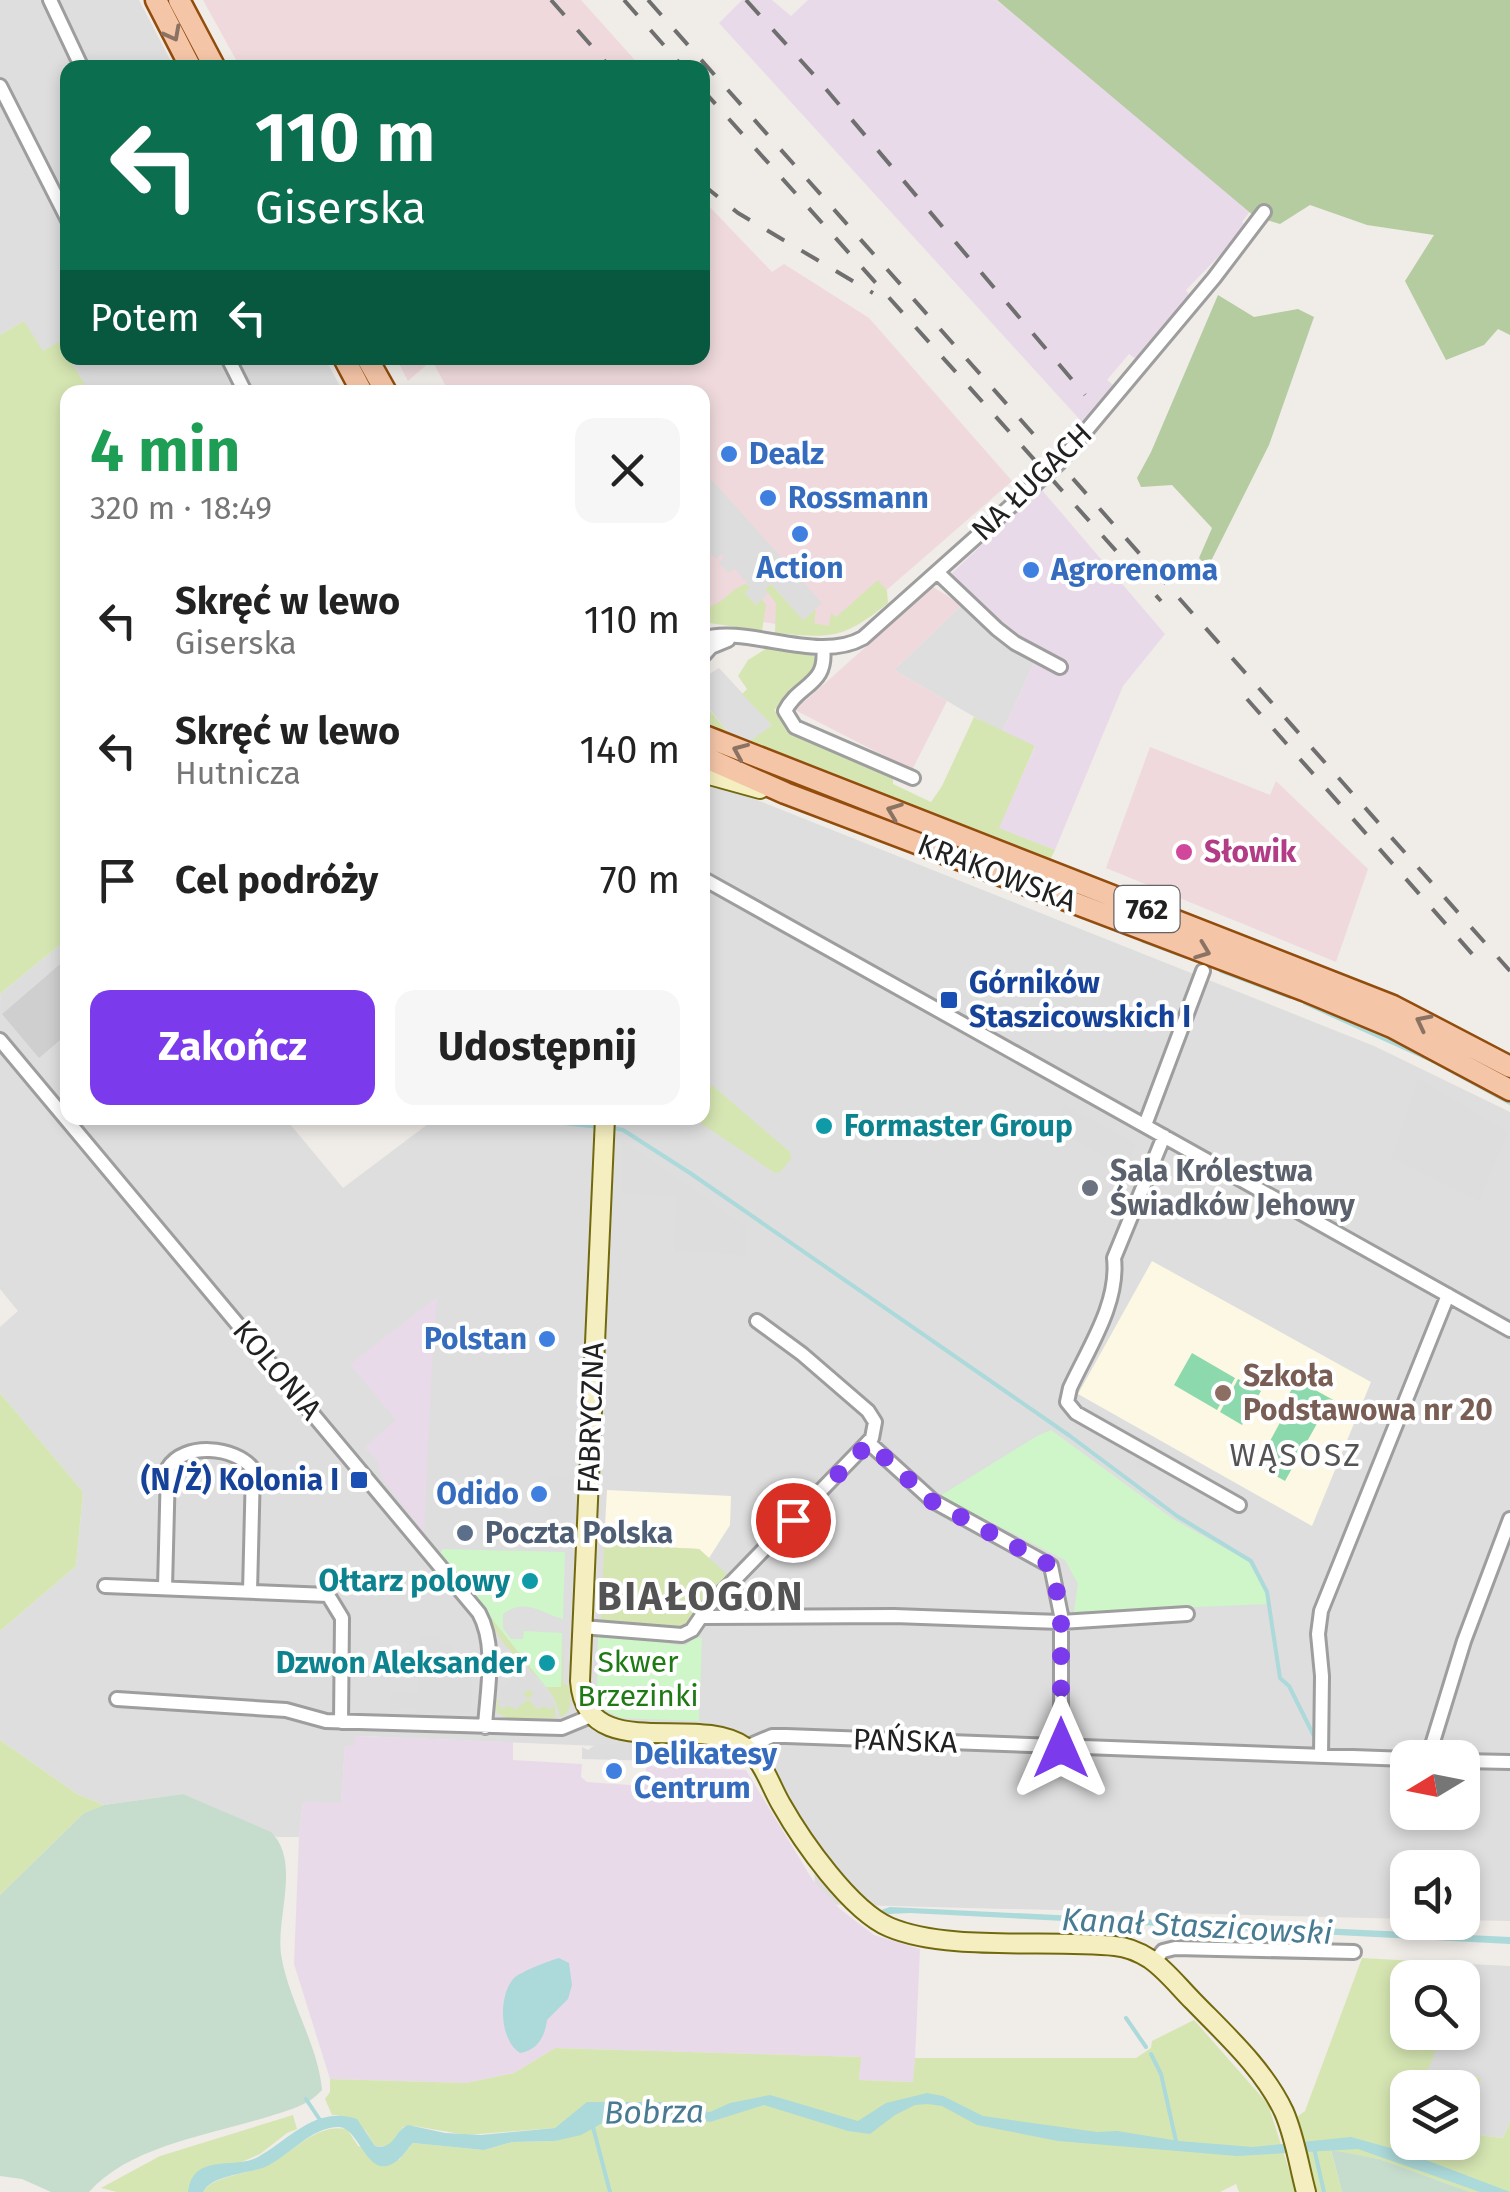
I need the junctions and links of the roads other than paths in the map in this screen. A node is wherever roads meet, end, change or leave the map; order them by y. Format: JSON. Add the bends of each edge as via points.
{"nodes":[{"id":1,"x":50,"y":0,"type":"edge"},
{"id":2,"x":156,"y":0,"type":"edge"},
{"id":3,"x":179,"y":0,"type":"edge"},
{"id":4,"x":78,"y":60,"type":"edge"},
{"id":5,"x":187,"y":60,"type":"edge"},
{"id":6,"x":211,"y":60,"type":"edge"},
{"id":7,"x":0,"y":86,"type":"edge"},
{"id":8,"x":60,"y":204,"type":"edge"},
{"id":9,"x":1264,"y":212,"type":"dead end"},
{"id":10,"x":937,"y":572,"type":"junction"},
{"id":11,"x":710,"y":638,"type":"edge"},
{"id":12,"x":739,"y":639,"type":"junction"},
{"id":13,"x":823,"y":647,"type":"junction"},
{"id":14,"x":710,"y":650,"type":"edge"},
{"id":15,"x":1060,"y":667,"type":"dead end"},
{"id":16,"x":710,"y":738,"type":"edge"},
{"id":17,"x":710,"y":760,"type":"edge"},
{"id":18,"x":710,"y":775,"type":"edge"},
{"id":19,"x":913,"y":778,"type":"dead end"},
{"id":20,"x":785,"y":793,"type":"junction"},
{"id":21,"x":710,"y":882,"type":"edge"},
{"id":22,"x":1203,"y":971,"type":"dead end"},
{"id":23,"x":0,"y":1040,"type":"edge"},
{"id":24,"x":1510,"y":1067,"type":"edge"},
{"id":25,"x":1510,"y":1090,"type":"edge"},
{"id":26,"x":60,"y":1106,"type":"edge"},
{"id":27,"x":76,"y":1125,"type":"edge"},
{"id":28,"x":1145,"y":1125,"type":"junction"},
{"id":29,"x":604,"y":1127,"type":"edge"},
{"id":30,"x":1164,"y":1136,"type":"junction"},
{"id":31,"x":1448,"y":1295,"type":"junction"},
{"id":32,"x":757,"y":1321,"type":"dead end"},
{"id":33,"x":1510,"y":1330,"type":"edge"},
{"id":34,"x":869,"y":1443,"type":"junction"},
{"id":35,"x":1239,"y":1505,"type":"dead end"},
{"id":36,"x":1510,"y":1519,"type":"edge"},
{"id":37,"x":105,"y":1586,"type":"dead end"},
{"id":38,"x":166,"y":1588,"type":"junction"},
{"id":39,"x":250,"y":1592,"type":"junction"},
{"id":40,"x":1187,"y":1614,"type":"dead end"},
{"id":41,"x":701,"y":1617,"type":"junction"},
{"id":42,"x":1061,"y":1622,"type":"junction"},
{"id":43,"x":582,"y":1627,"type":"junction"},
{"id":44,"x":117,"y":1700,"type":"dead end"},
{"id":45,"x":591,"y":1716,"type":"junction"},
{"id":46,"x":341,"y":1722,"type":"junction"},
{"id":47,"x":486,"y":1727,"type":"junction"},
{"id":48,"x":1434,"y":1740,"type":"edge"},
{"id":49,"x":746,"y":1748,"type":"junction"},
{"id":50,"x":1061,"y":1748,"type":"junction"},
{"id":51,"x":1321,"y":1756,"type":"junction"},
{"id":52,"x":1390,"y":1758,"type":"edge"},
{"id":53,"x":1480,"y":1762,"type":"edge"},
{"id":54,"x":1510,"y":1763,"type":"edge"},
{"id":55,"x":1354,"y":1952,"type":"dead end"},
{"id":56,"x":1154,"y":1962,"type":"junction"},
{"id":57,"x":1304,"y":2183,"type":"edge"}],
"edges":[{"from":1,"to":4,"type":"street"},
{"from":2,"to":5,"type":"main road","one_way":true},
{"from":3,"to":6,"type":"main road"},
{"from":7,"to":8,"type":"street"},
{"from":9,"to":10,"type":"street","name":"NA ŁUGACH","via":[[1080,440]]},
{"from":10,"to":13,"type":"street","name":"NA ŁUGACH","via":[[862,638]]},
{"from":10,"to":15,"type":"street","via":[[997,630]]},
{"from":11,"to":12,"type":"street","name":"NA ŁUGACH"},
{"from":12,"to":13,"type":"street","name":"NA ŁUGACH"},
{"from":12,"to":14,"type":"street"},
{"from":13,"to":19,"type":"street","via":[[824,668],[786,706],[788,720]]},
{"from":24,"to":16,"type":"main road","name":"KRAKOWSKA","number":"762","one_way":true,"via":[[1393,1006]]},
{"from":17,"to":20,"type":"main road","name":"KRAKOWSKA","number":"762"},
{"from":18,"to":20,"type":"main road"},
{"from":20,"to":25,"type":"main road","name":"KRAKOWSKA","number":"762","one_way":true,"via":[[1306,991],[1392,1027]]},
{"from":21,"to":28,"type":"street"},
{"from":22,"to":28,"type":"street"},
{"from":23,"to":26,"type":"street","name":"KOLONIA"},
{"from":27,"to":47,"type":"street","name":"KOLONIA","via":[[479,1613],[488,1633]]},
{"from":28,"to":30,"type":"street"},
{"from":29,"to":43,"type":"main road","name":"FABRYCZNA"},
{"from":30,"to":31,"type":"street"},
{"from":30,"to":35,"type":"street","via":[[1114,1258],[1112,1297],[1068,1402],[1076,1413]]},
{"from":31,"to":33,"type":"street"},
{"from":31,"to":51,"type":"street","via":[[1321,1611]]},
{"from":32,"to":34,"type":"street","via":[[868,1411],[876,1428]]},
{"from":34,"to":41,"type":"street"},
{"from":34,"to":42,"type":"street","via":[[933,1502],[1052,1566]]},
{"from":36,"to":48,"type":"street"},
{"from":37,"to":38,"type":"street"},
{"from":38,"to":39,"type":"street"},
{"from":38,"to":39,"type":"street","via":[[168,1468],[188,1452],[230,1452],[253,1469]]},
{"from":39,"to":46,"type":"street","via":[[328,1595],[342,1618]]},
{"from":40,"to":42,"type":"street"},
{"from":41,"to":42,"type":"street"},
{"from":41,"to":43,"type":"street","via":[[682,1634]]},
{"from":42,"to":50,"type":"street"},
{"from":43,"to":45,"type":"main road","name":"FABRYCZNA","via":[[581,1691]]},
{"from":44,"to":46,"type":"street","via":[[286,1710]]},
{"from":45,"to":47,"type":"street","via":[[562,1728]]},
{"from":45,"to":49,"type":"main road","name":"PAŃSKA","via":[[616,1729],[720,1736]]},
{"from":46,"to":47,"type":"street"},
{"from":49,"to":50,"type":"street","name":"PAŃSKA","via":[[786,1736]]},
{"from":49,"to":56,"type":"main road","via":[[832,1876],[878,1922],[930,1938],[1118,1946]]},
{"from":50,"to":51,"type":"street","name":"PAŃSKA"},
{"from":51,"to":52,"type":"street","name":"PAŃSKA"},
{"from":53,"to":54,"type":"street"},
{"from":55,"to":56,"type":"street","via":[[1176,1948]]},
{"from":56,"to":57,"type":"main road","via":[[1244,2056],[1278,2102]]}]}
